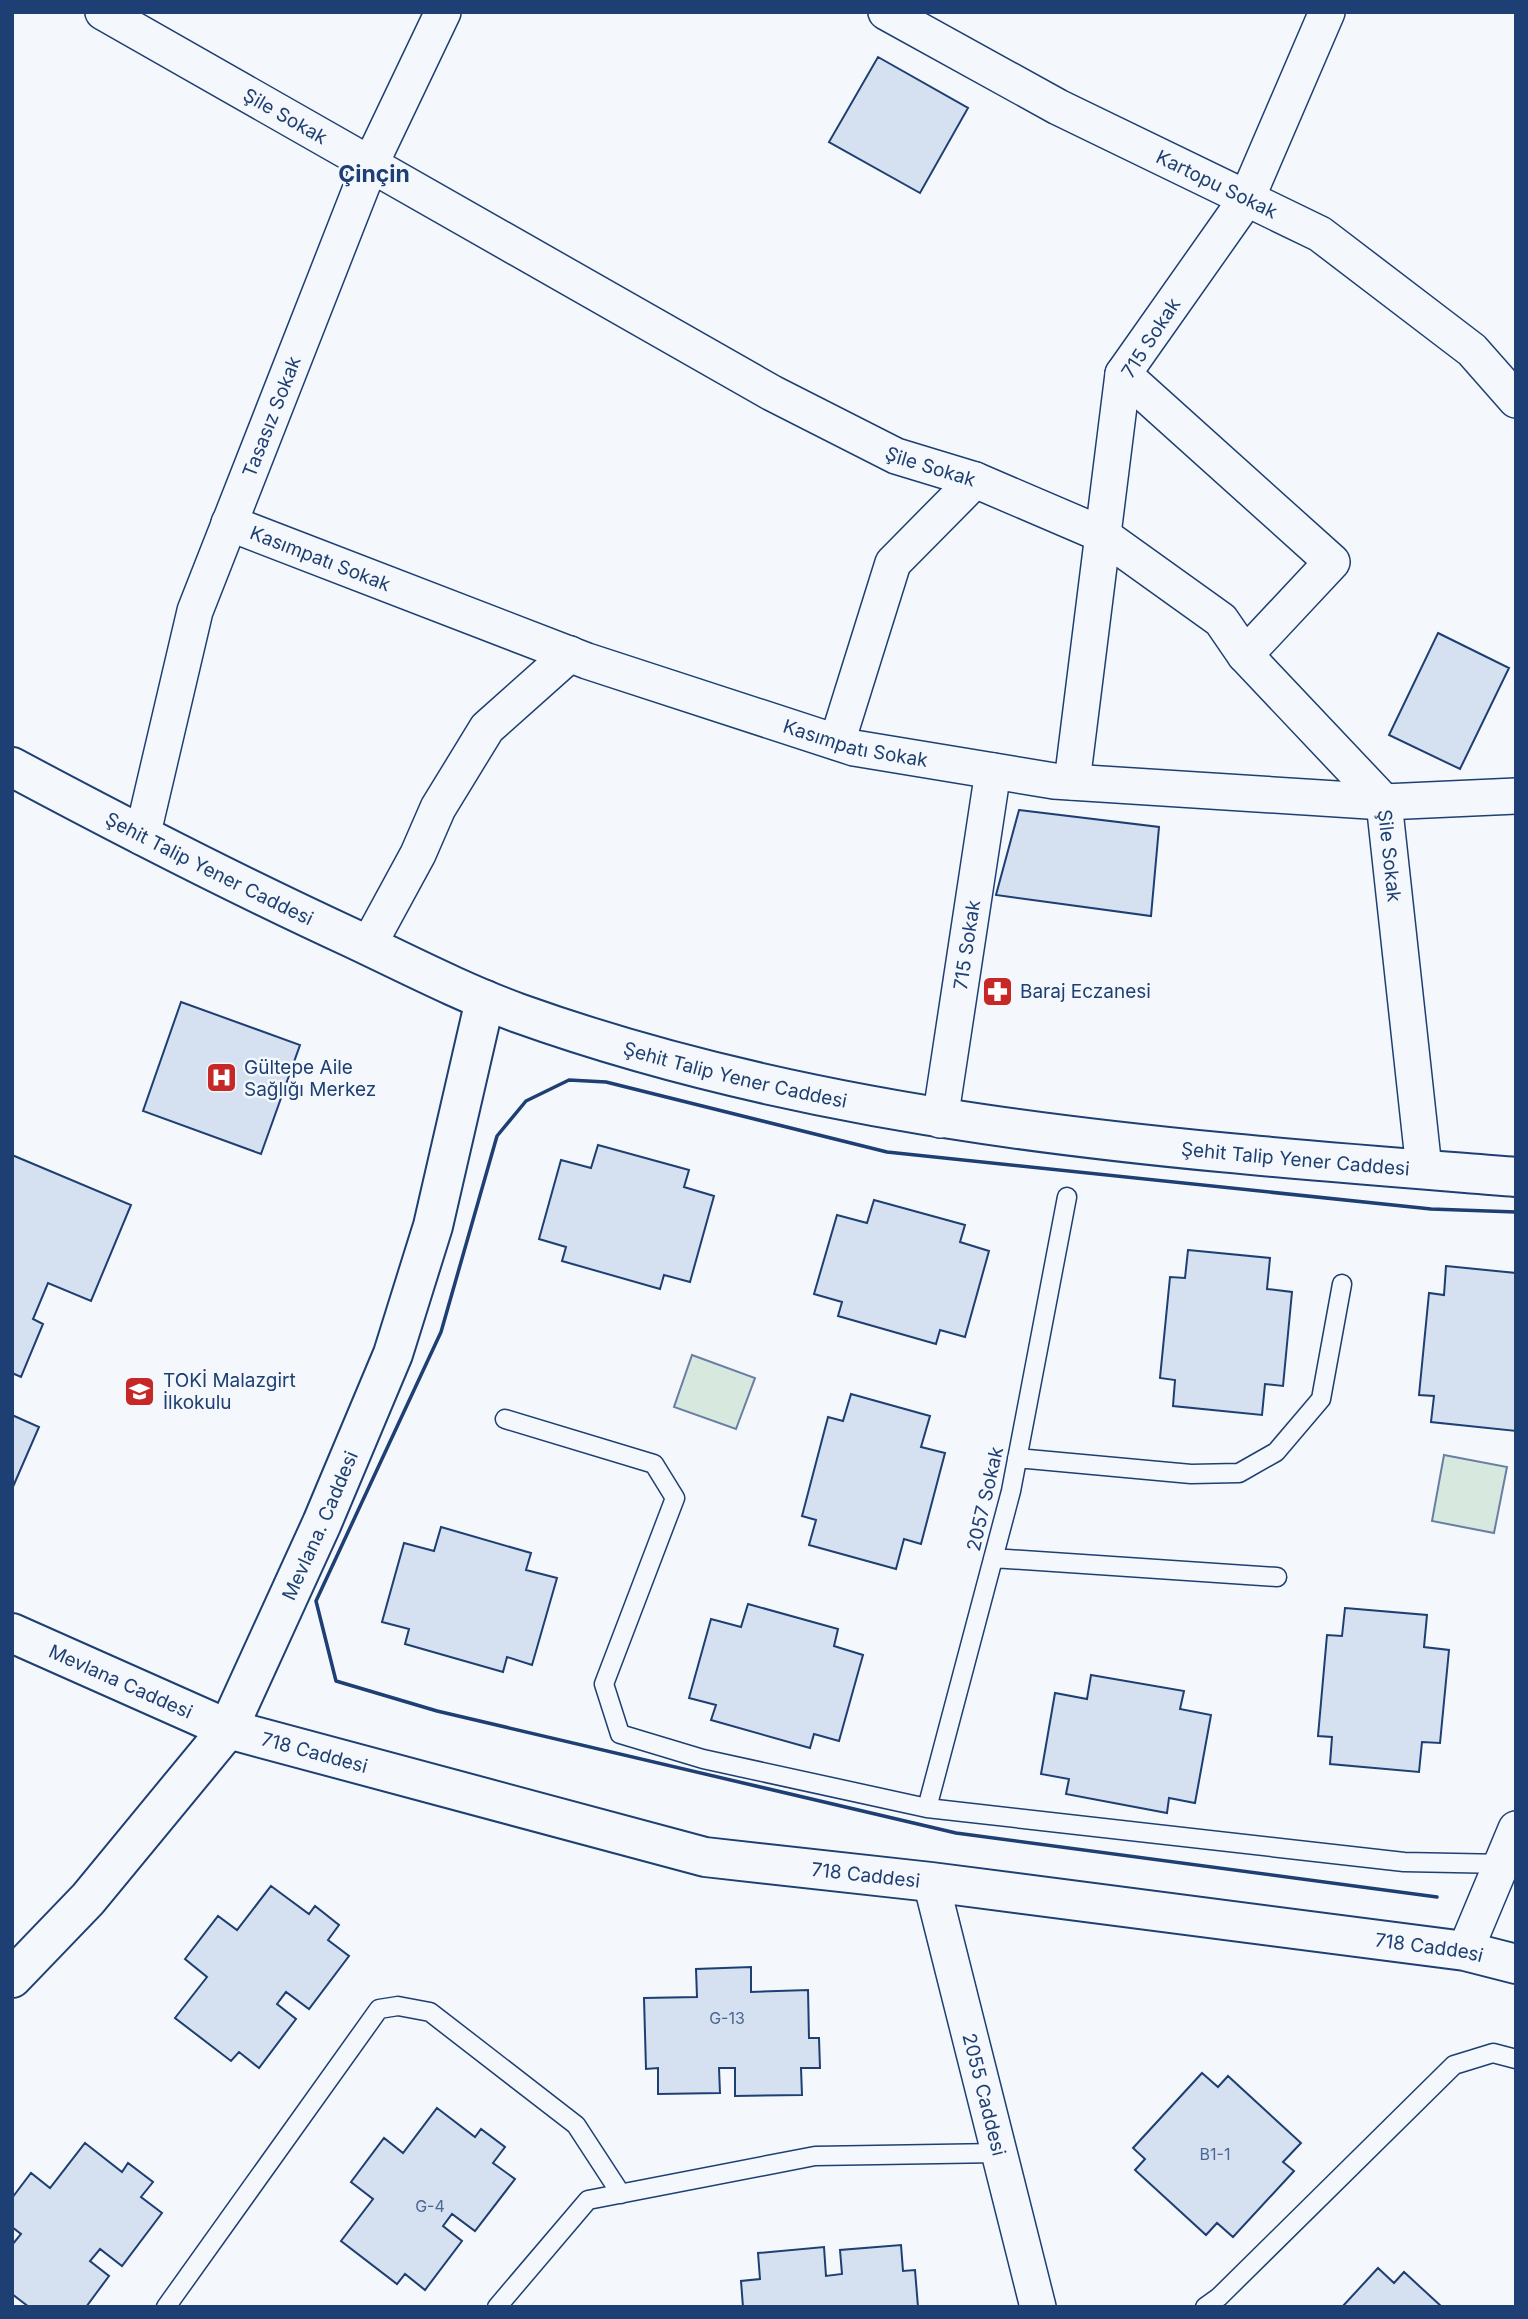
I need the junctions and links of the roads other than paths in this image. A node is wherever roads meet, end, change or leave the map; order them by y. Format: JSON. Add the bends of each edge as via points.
{"nodes":[{"id":1,"x":103,"y":12,"type":"edge"},
{"id":2,"x":443,"y":12,"type":"edge"},
{"id":3,"x":886,"y":12,"type":"edge"},
{"id":4,"x":1327,"y":12,"type":"edge"},
{"id":5,"x":370,"y":165,"type":"junction"},
{"id":6,"x":1247,"y":198,"type":"junction"},
{"id":7,"x":1123,"y":374,"type":"junction"},
{"id":8,"x":1516,"y":400,"type":"edge"},
{"id":9,"x":975,"y":480,"type":"junction"},
{"id":10,"x":229,"y":523,"type":"junction"},
{"id":11,"x":1101,"y":534,"type":"junction"},
{"id":12,"x":570,"y":654,"type":"junction"},
{"id":13,"x":1245,"y":654,"type":"junction"},
{"id":14,"x":836,"y":742,"type":"junction"},
{"id":15,"x":12,"y":767,"type":"edge"},
{"id":16,"x":993,"y":771,"type":"junction"},
{"id":17,"x":1072,"y":782,"type":"junction"},
{"id":18,"x":1516,"y":796,"type":"edge"},
{"id":19,"x":1384,"y":802,"type":"junction"},
{"id":20,"x":142,"y":837,"type":"junction"},
{"id":21,"x":368,"y":946,"type":"junction"},
{"id":22,"x":485,"y":1000,"type":"junction"},
{"id":23,"x":940,"y":1120,"type":"junction"},
{"id":24,"x":1424,"y":1169,"type":"junction"},
{"id":25,"x":1516,"y":1177,"type":"edge"},
{"id":26,"x":1068,"y":1197,"type":"dead end"},
{"id":27,"x":1342,"y":1284,"type":"dead end"},
{"id":28,"x":505,"y":1419,"type":"dead end"},
{"id":29,"x":1017,"y":1458,"type":"junction"},
{"id":30,"x":993,"y":1558,"type":"junction"},
{"id":31,"x":1276,"y":1577,"type":"dead end"},
{"id":32,"x":12,"y":1633,"type":"edge"},
{"id":33,"x":228,"y":1730,"type":"junction"},
{"id":34,"x":927,"y":1808,"type":"junction"},
{"id":35,"x":1516,"y":1829,"type":"edge"},
{"id":36,"x":1509,"y":1865,"type":"edge"},
{"id":37,"x":931,"y":1882,"type":"junction"},
{"id":38,"x":1465,"y":1951,"type":"junction"},
{"id":39,"x":1516,"y":1964,"type":"edge"},
{"id":40,"x":12,"y":1978,"type":"edge"},
{"id":41,"x":1516,"y":2059,"type":"edge"},
{"id":42,"x":999,"y":2153,"type":"junction"},
{"id":43,"x":621,"y":2194,"type":"junction"},
{"id":44,"x":166,"y":2307,"type":"edge"},
{"id":45,"x":497,"y":2307,"type":"edge"},
{"id":46,"x":1038,"y":2307,"type":"edge"},
{"id":47,"x":1205,"y":2307,"type":"edge"}],
"edges":[{"from":1,"to":5,"type":"street","name":"Şile Sokak"},
{"from":2,"to":5,"type":"street","name":"Tasasız Sokak"},
{"from":3,"to":6,"type":"street","name":"Kartopu Sokak","via":[[1058,107]]},
{"from":4,"to":6,"type":"street","name":"715 Sokak"},
{"from":5,"to":9,"type":"street","name":"Şile Sokak","via":[[784,399],[896,456]]},
{"from":5,"to":10,"type":"street","name":"Tasasız Sokak"},
{"from":6,"to":7,"type":"street","name":"715 Sokak"},
{"from":6,"to":8,"type":"street","name":"Kartopu Sokak","via":[[1320,234],[1472,350]]},
{"from":7,"to":11,"type":"street","name":"715 Sokak"},
{"from":7,"to":13,"type":"street","via":[[1332,562]]},
{"from":9,"to":11,"type":"street","name":"Şile Sokak"},
{"from":9,"to":14,"type":"street","via":[[893,563]]},
{"from":10,"to":12,"type":"street","name":"Kasımpatı Sokak"},
{"from":10,"to":20,"type":"street","name":"Tasasız Sokak","via":[[195,611]]},
{"from":11,"to":13,"type":"street","name":"Şile Sokak","via":[[1222,620]]},
{"from":11,"to":17,"type":"street","name":"715 Sokak"},
{"from":12,"to":14,"type":"street","name":"Kasımpatı Sokak"},
{"from":12,"to":21,"type":"street","via":[[487,728],[438,808]]},
{"from":13,"to":19,"type":"street","name":"Şile Sokak"},
{"from":14,"to":16,"type":"street","name":"Kasımpatı Sokak"},
{"from":15,"to":20,"type":"street","name":"Şehit Talip Yener Caddesi"},
{"from":16,"to":17,"type":"street","name":"Kasımpatı Sokak"},
{"from":16,"to":23,"type":"street","name":"715 Sokak"},
{"from":17,"to":19,"type":"street","name":"Kasımpatı Sokak"},
{"from":18,"to":19,"type":"street","name":"Kasımpatı Sokak"},
{"from":19,"to":24,"type":"street","name":"Şile Sokak"},
{"from":20,"to":21,"type":"street","name":"Şehit Talip Yener Caddesi"},
{"from":21,"to":22,"type":"street","name":"Şehit Talip Yener Caddesi"},
{"from":22,"to":23,"type":"street","name":"Şehit Talip Yener Caddesi","via":[[599,1039],[785,1090]]},
{"from":22,"to":33,"type":"street","name":"Mevlana. Caddesi","via":[[433,1226],[393,1354]]},
{"from":23,"to":24,"type":"street","name":"Şehit Talip Yener Caddesi"},
{"from":24,"to":25,"type":"street","name":"Şehit Talip Yener Caddesi"},
{"from":26,"to":29,"type":"lane","name":"2057 Sokak"},
{"from":27,"to":29,"type":"lane","via":[[1321,1399],[1276,1452],[1239,1473],[1191,1474]]},
{"from":28,"to":34,"type":"lane","via":[[654,1464],[675,1498],[604,1684],[620,1734],[703,1759]]},
{"from":29,"to":30,"type":"lane","name":"2057 Sokak"},
{"from":30,"to":31,"type":"lane"},
{"from":30,"to":34,"type":"lane","name":"2057 Sokak"},
{"from":32,"to":33,"type":"street","name":"Mevlana Caddesi"},
{"from":33,"to":37,"type":"street","name":"718 Caddesi","via":[[705,1857]]},
{"from":33,"to":40,"type":"street","name":"Mevlana. Caddesi","via":[[88,1899]]},
{"from":34,"to":36,"type":"lane","via":[[1404,1862]]},
{"from":35,"to":36,"type":"street"},
{"from":36,"to":38,"type":"street"},
{"from":37,"to":38,"type":"street","name":"718 Caddesi"},
{"from":37,"to":42,"type":"street","name":"2055 Caddesi"},
{"from":38,"to":39,"type":"street","name":"718 Caddesi"},
{"from":41,"to":47,"type":"lane","via":[[1493,2053],[1454,2065]]},
{"from":42,"to":43,"type":"lane","via":[[816,2156]]},
{"from":42,"to":46,"type":"street","name":"2055 Caddesi"},
{"from":43,"to":44,"type":"lane","via":[[576,2125],[430,2012],[398,2006],[379,2009]]},
{"from":43,"to":45,"type":"lane","via":[[588,2200]]}]}
